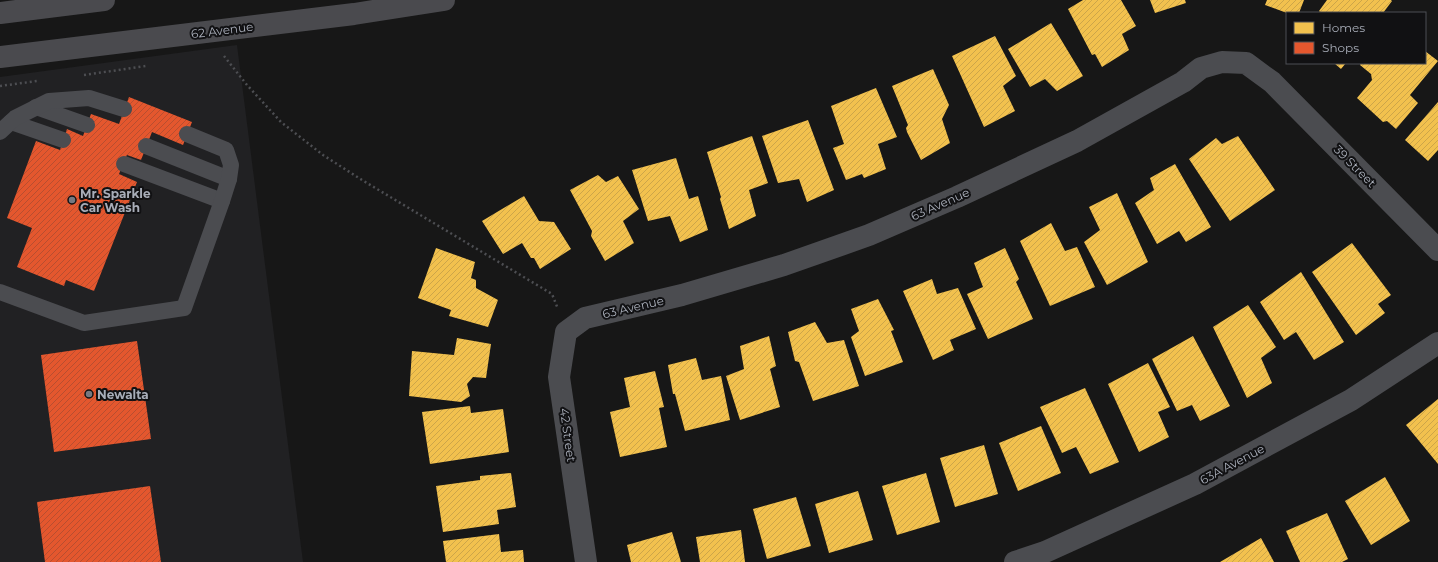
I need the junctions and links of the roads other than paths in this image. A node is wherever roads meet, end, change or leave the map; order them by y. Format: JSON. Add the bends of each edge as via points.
{"nodes":[{"id":1,"x":104,"y":0,"type":"edge"},
{"id":2,"x":444,"y":0,"type":"edge"},
{"id":3,"x":0,"y":14,"type":"edge"},
{"id":4,"x":0,"y":57,"type":"edge"},
{"id":5,"x":1272,"y":82,"type":"joint"},
{"id":6,"x":36,"y":108,"type":"junction"},
{"id":7,"x":124,"y":109,"type":"dead end"},
{"id":8,"x":87,"y":125,"type":"dead end"},
{"id":9,"x":5,"y":127,"type":"edge"},
{"id":10,"x":187,"y":134,"type":"dead end"},
{"id":11,"x":63,"y":140,"type":"dead end"},
{"id":12,"x":146,"y":146,"type":"dead end"},
{"id":13,"x":124,"y":164,"type":"dead end"},
{"id":14,"x":229,"y":179,"type":"junction"},
{"id":15,"x":222,"y":201,"type":"junction"},
{"id":16,"x":1438,"y":250,"type":"edge"},
{"id":17,"x":0,"y":292,"type":"edge"},
{"id":18,"x":585,"y":318,"type":"joint"},
{"id":19,"x":1438,"y":343,"type":"edge"},
{"id":20,"x":1046,"y":557,"type":"edge"},
{"id":21,"x":586,"y":562,"type":"edge"},
{"id":22,"x":1015,"y":562,"type":"edge"}],
"edges":[{"from":1,"to":3,"type":"main road"},
{"from":2,"to":4,"type":"main road","name":"62 Avenue","via":[[354,14]]},
{"from":5,"to":16,"type":"street","name":"39 Street"},
{"from":5,"to":18,"type":"street","name":"63 Avenue","via":[[1246,63],[1222,62],[1201,68],[1183,82],[1078,141],[869,235],[784,265],[682,295]]},
{"from":6,"to":7,"type":"lane","via":[[49,101],[89,98]]},
{"from":6,"to":8,"type":"lane"},
{"from":6,"to":9,"type":"lane","via":[[14,118]]},
{"from":9,"to":11,"type":"lane"},
{"from":10,"to":14,"type":"lane","via":[[226,150],[231,165]]},
{"from":12,"to":14,"type":"lane"},
{"from":13,"to":15,"type":"lane"},
{"from":14,"to":15,"type":"lane"},
{"from":15,"to":17,"type":"lane","via":[[184,308],[84,323]]},
{"from":18,"to":21,"type":"street","name":"42 Street","via":[[566,332],[559,377]]},
{"from":19,"to":20,"type":"street","name":"63A Avenue","via":[[1345,404],[1194,484]]},
{"from":20,"to":22,"type":"street","name":"63A Avenue"}]}
